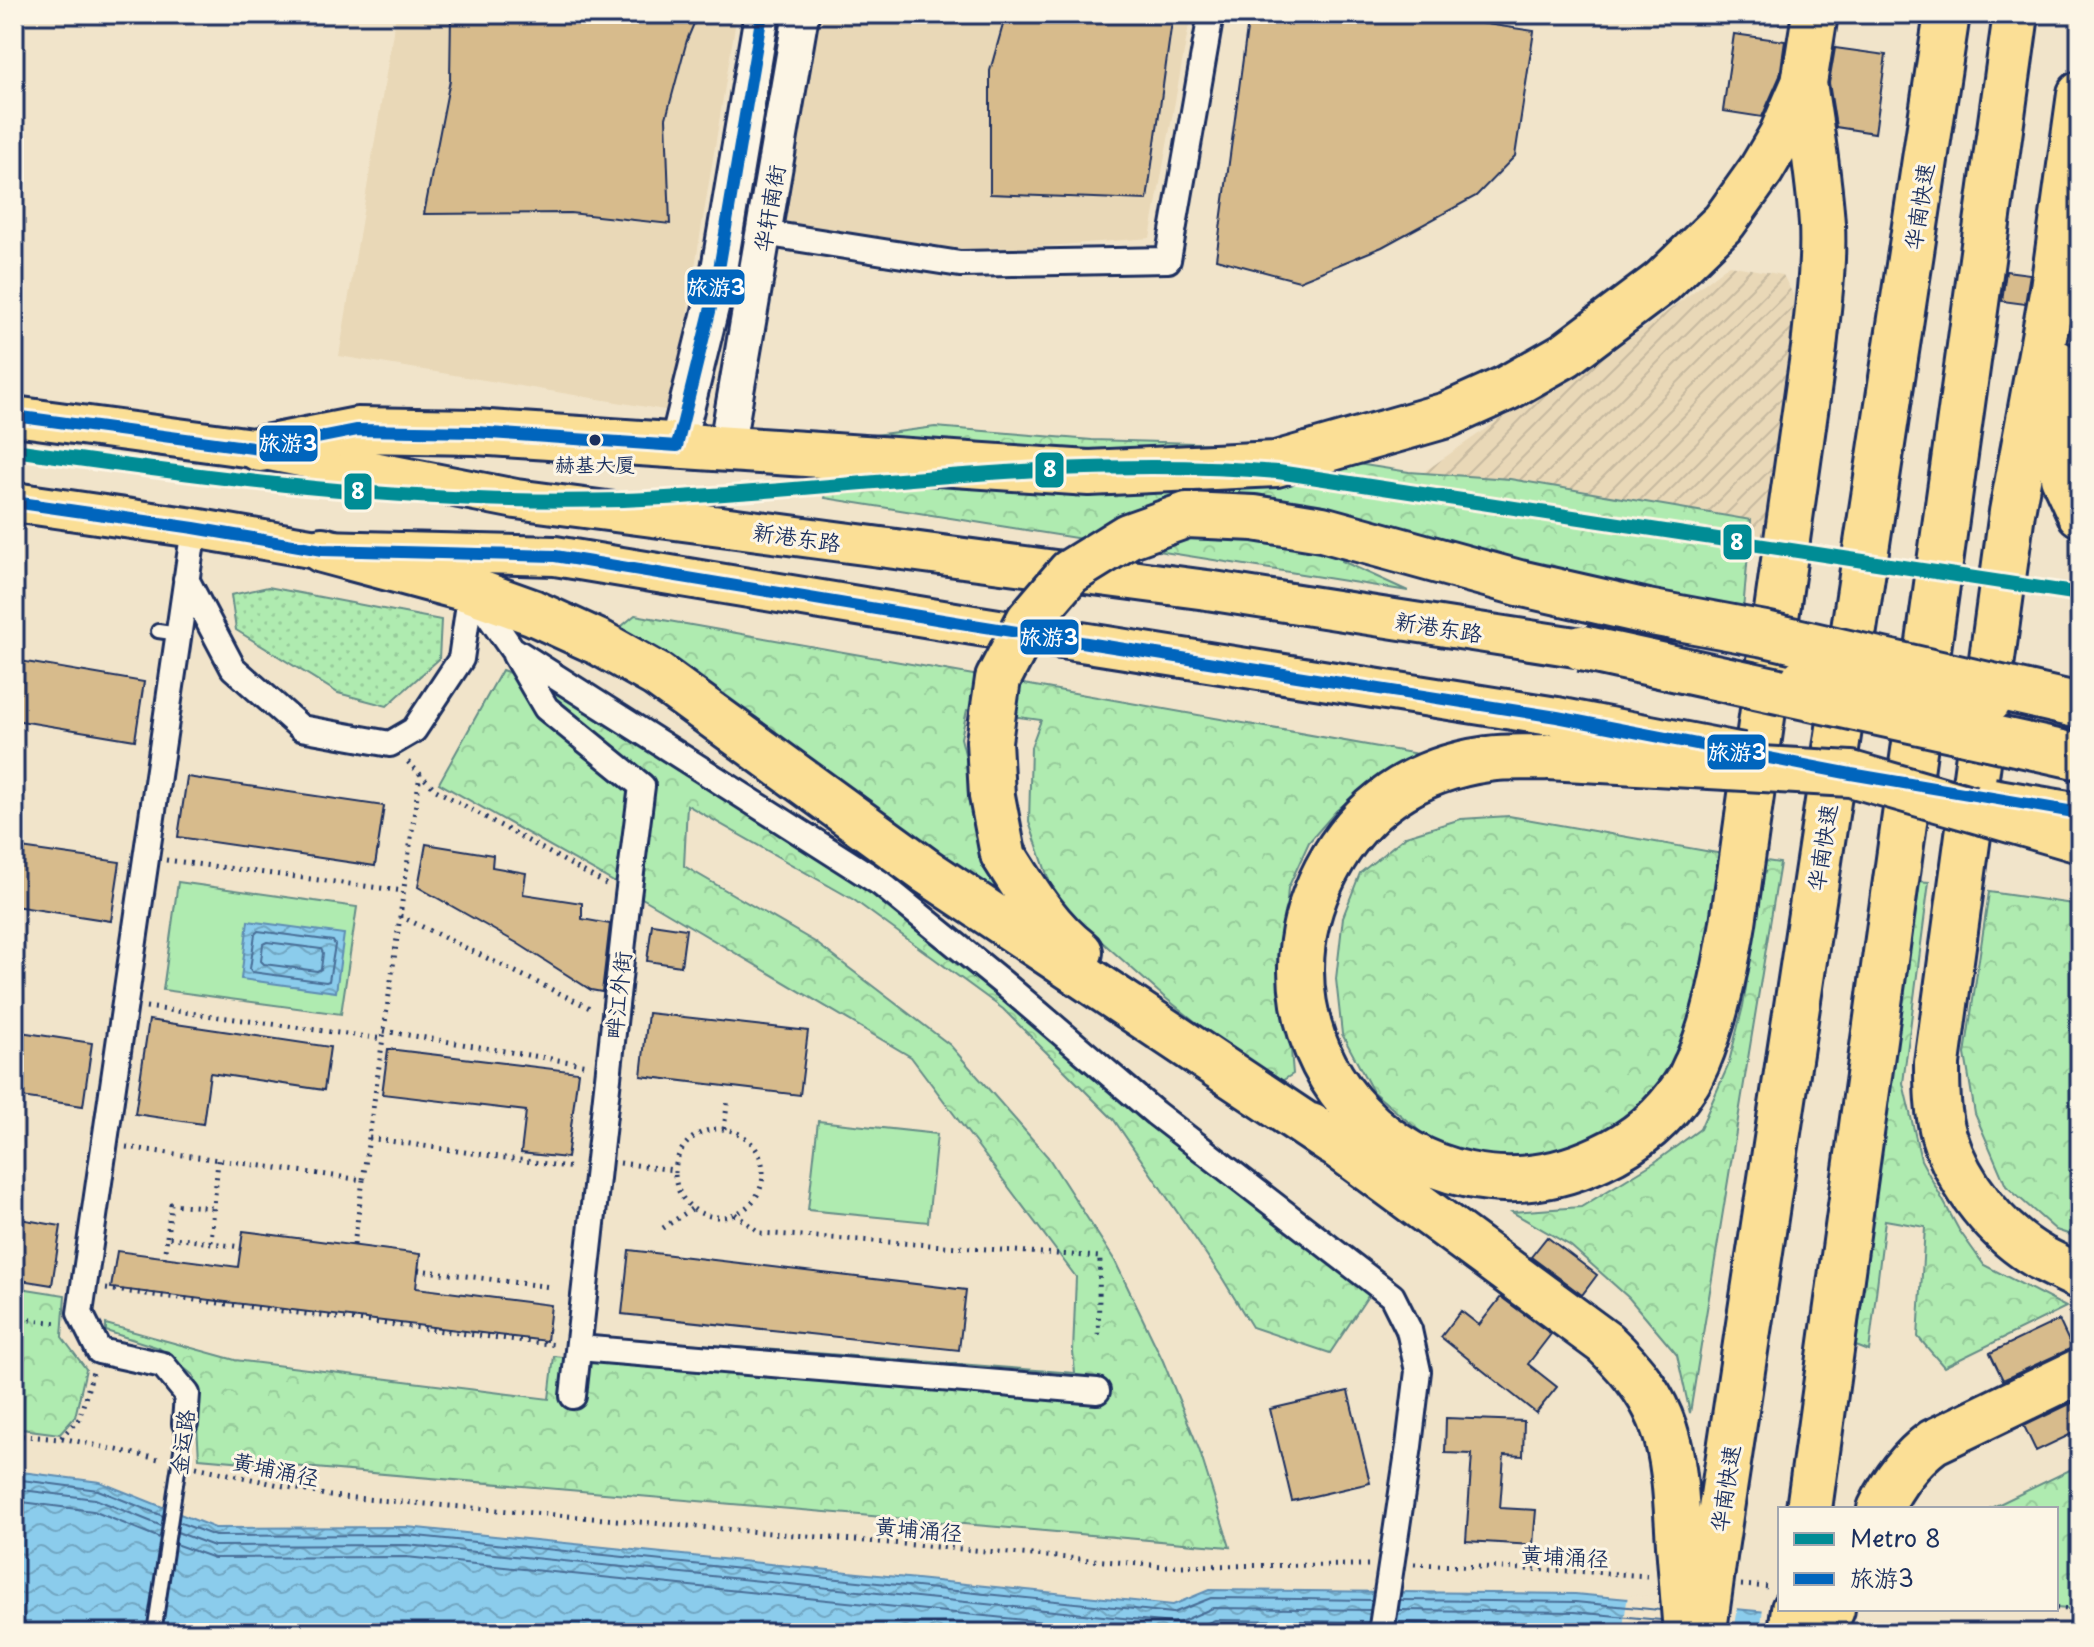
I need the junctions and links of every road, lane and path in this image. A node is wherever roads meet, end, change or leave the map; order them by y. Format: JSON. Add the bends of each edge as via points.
{"nodes":[{"id":1,"x":762,"y":14,"type":"edge"},
{"id":2,"x":801,"y":14,"type":"edge"},
{"id":3,"x":1211,"y":14,"type":"edge"},
{"id":4,"x":1815,"y":14,"type":"edge"},
{"id":5,"x":1947,"y":14,"type":"edge"},
{"id":6,"x":2016,"y":14,"type":"edge"},
{"id":7,"x":1804,"y":83,"type":"junction"},
{"id":8,"x":2080,"y":94,"type":"edge"},
{"id":9,"x":763,"y":233,"type":"junction"},
{"id":10,"x":2053,"y":288,"type":"junction"},
{"id":11,"x":14,"y":416,"type":"edge"},
{"id":12,"x":677,"y":446,"type":"junction"},
{"id":13,"x":260,"y":449,"type":"junction"},
{"id":14,"x":726,"y":450,"type":"junction"},
{"id":15,"x":14,"y":502,"type":"edge"},
{"id":16,"x":2080,"y":514,"type":"edge"},
{"id":17,"x":194,"y":528,"type":"junction"},
{"id":18,"x":322,"y":550,"type":"junction"},
{"id":19,"x":186,"y":579,"type":"junction"},
{"id":20,"x":471,"y":590,"type":"junction"},
{"id":21,"x":1582,"y":648,"type":"junction"},
{"id":22,"x":512,"y":649,"type":"junction"},
{"id":23,"x":2080,"y":706,"type":"edge"},
{"id":24,"x":2080,"y":716,"type":"edge"},
{"id":25,"x":1553,"y":737,"type":"junction"},
{"id":26,"x":390,"y":744,"type":"junction"},
{"id":27,"x":2080,"y":757,"type":"edge"},
{"id":28,"x":420,"y":774,"type":"junction"},
{"id":29,"x":1851,"y":774,"type":"junction"},
{"id":30,"x":2080,"y":813,"type":"edge"},
{"id":31,"x":2080,"y":840,"type":"edge"},
{"id":32,"x":165,"y":860,"type":"dead end"},
{"id":33,"x":403,"y":891,"type":"junction"},
{"id":34,"x":628,"y":896,"type":"junction"},
{"id":35,"x":400,"y":916,"type":"junction"},
{"id":36,"x":145,"y":1006,"type":"dead end"},
{"id":37,"x":605,"y":1015,"type":"dead end"},
{"id":38,"x":384,"y":1031,"type":"junction"},
{"id":39,"x":383,"y":1039,"type":"junction"},
{"id":40,"x":597,"y":1067,"type":"dead end"},
{"id":41,"x":728,"y":1098,"type":"dead end"},
{"id":42,"x":724,"y":1129,"type":"junction"},
{"id":43,"x":369,"y":1138,"type":"junction"},
{"id":44,"x":1333,"y":1143,"type":"junction"},
{"id":45,"x":125,"y":1147,"type":"dead end"},
{"id":46,"x":218,"y":1160,"type":"junction"},
{"id":47,"x":616,"y":1162,"type":"dead end"},
{"id":48,"x":582,"y":1169,"type":"dead end"},
{"id":49,"x":674,"y":1170,"type":"junction"},
{"id":50,"x":363,"y":1180,"type":"junction"},
{"id":51,"x":214,"y":1208,"type":"junction"},
{"id":52,"x":693,"y":1208,"type":"junction"},
{"id":53,"x":735,"y":1214,"type":"junction"},
{"id":54,"x":663,"y":1228,"type":"dead end"},
{"id":55,"x":167,"y":1237,"type":"dead end"},
{"id":56,"x":211,"y":1243,"type":"junction"},
{"id":57,"x":354,"y":1245,"type":"dead end"},
{"id":58,"x":241,"y":1247,"type":"dead end"},
{"id":59,"x":164,"y":1258,"type":"dead end"},
{"id":60,"x":418,"y":1270,"type":"dead end"},
{"id":61,"x":2080,"y":1277,"type":"edge"},
{"id":62,"x":551,"y":1287,"type":"dead end"},
{"id":63,"x":82,"y":1308,"type":"junction"},
{"id":64,"x":14,"y":1318,"type":"edge"},
{"id":65,"x":1098,"y":1338,"type":"dead end"},
{"id":66,"x":579,"y":1348,"type":"junction"},
{"id":67,"x":99,"y":1351,"type":"junction"},
{"id":68,"x":2080,"y":1371,"type":"edge"},
{"id":69,"x":1097,"y":1391,"type":"dead end"},
{"id":70,"x":573,"y":1396,"type":"dead end"},
{"id":71,"x":185,"y":1423,"type":"joint"},
{"id":72,"x":14,"y":1435,"type":"edge"},
{"id":73,"x":62,"y":1438,"type":"junction"},
{"id":74,"x":166,"y":1460,"type":"dead end"},
{"id":75,"x":196,"y":1467,"type":"dead end"},
{"id":76,"x":1809,"y":1507,"type":"edge"},
{"id":77,"x":1881,"y":1507,"type":"edge"},
{"id":78,"x":1405,"y":1564,"type":"dead end"},
{"id":79,"x":1695,"y":1564,"type":"junction"},
{"id":80,"x":1375,"y":1565,"type":"dead end"},
{"id":81,"x":1778,"y":1587,"type":"edge"},
{"id":82,"x":2058,"y":1608,"type":"edge"},
{"id":83,"x":2080,"y":1610,"type":"edge"},
{"id":84,"x":1794,"y":1611,"type":"edge"},
{"id":85,"x":1831,"y":1611,"type":"edge"},
{"id":86,"x":154,"y":1633,"type":"edge"},
{"id":87,"x":1381,"y":1633,"type":"edge"},
{"id":88,"x":1686,"y":1633,"type":"edge"},
{"id":89,"x":1703,"y":1633,"type":"edge"},
{"id":90,"x":1791,"y":1633,"type":"edge"},
{"id":91,"x":1821,"y":1633,"type":"edge"}],
"edges":[{"from":1,"to":12,"type":"street","name":"华轩南街","via":[[716,287]]},
{"from":2,"to":9,"type":"street","name":"华轩南街"},
{"from":3,"to":9,"type":"street","via":[[1168,260],[960,264]]},
{"from":4,"to":7,"type":"highway"},
{"from":5,"to":79,"type":"highway","name":"华南快速"},
{"from":6,"to":76,"type":"highway"},
{"from":7,"to":14,"type":"highway","via":[[1781,136],[1724,222],[1662,282],[1565,355],[1447,415],[1276,464],[1105,473]]},
{"from":7,"to":25,"type":"highway","via":[[1822,226],[1814,348],[1733,923],[1707,1039],[1687,1083],[1659,1118],[1625,1146],[1581,1167],[1551,1174],[1487,1178],[1437,1167],[1386,1139],[1351,1106],[1330,1077],[1303,1005],[1305,928],[1316,890],[1335,854],[1363,818],[1403,786]]},
{"from":8,"to":10,"type":"highway"},
{"from":9,"to":14,"type":"street","name":"华轩南街"},
{"from":10,"to":16,"type":"highway","via":[[2063,477]]},
{"from":10,"to":61,"type":"highway","via":[[2012,512],[1937,1063],[1938,1100],[1944,1135],[1980,1204],[2039,1257]]},
{"from":11,"to":13,"type":"main road","name":"新港东路"},
{"from":12,"to":13,"type":"highway","via":[[357,430]]},
{"from":12,"to":14,"type":"highway"},
{"from":13,"to":21,"type":"main road","name":"新港东路","via":[[516,499],[1207,590]]},
{"from":15,"to":17,"type":"main road"},
{"from":17,"to":18,"type":"main road"},
{"from":17,"to":19,"type":"street"},
{"from":18,"to":20,"type":"highway"},
{"from":18,"to":25,"type":"main road","via":[[555,556],[958,623]]},
{"from":19,"to":26,"type":"street","via":[[233,668],[301,728]]},
{"from":19,"to":63,"type":"street","via":[[168,632]]},
{"from":20,"to":22,"type":"street"},
{"from":20,"to":26,"type":"street","via":[[461,659],[414,730]]},
{"from":20,"to":44,"type":"highway","via":[[546,618],[657,675],[926,871]]},
{"from":21,"to":24,"type":"main road","name":"新港东路","bridge":true},
{"from":21,"to":27,"type":"highway","bridge":true},
{"from":22,"to":34,"type":"street","name":"畔江外街","via":[[546,708],[642,786]]},
{"from":22,"to":87,"type":"street","bridge":true,"via":[[880,883],[1155,1113],[1392,1296],[1409,1330],[1418,1371]]},
{"from":23,"to":44,"type":"highway","bridge":true,"via":[[1546,589],[1322,529],[1187,515],[1128,536],[1070,572],[1029,620],[998,679],[989,741],[1003,854],[1044,917],[1068,943]]},
{"from":25,"to":29,"type":"highway","bridge":true},
{"from":26,"to":28,"type":"path"},
{"from":28,"to":33,"type":"path"},
{"from":28,"to":34,"type":"path","via":[[436,790]]},
{"from":29,"to":30,"type":"main road","bridge":true},
{"from":29,"to":31,"type":"highway","bridge":true},
{"from":32,"to":33,"type":"path"},
{"from":33,"to":35,"type":"path"},
{"from":34,"to":66,"type":"street","name":"畔江外街"},
{"from":35,"to":37,"type":"path"},
{"from":35,"to":38,"type":"path"},
{"from":36,"to":39,"type":"path"},
{"from":38,"to":39,"type":"path"},
{"from":38,"to":40,"type":"path"},
{"from":39,"to":43,"type":"path"},
{"from":41,"to":42,"type":"path"},
{"from":42,"to":49,"type":"path","via":[[709,1130],[685,1144]]},
{"from":42,"to":53,"type":"path","via":[[749,1142],[762,1167],[757,1195]]},
{"from":43,"to":48,"type":"path"},
{"from":43,"to":50,"type":"path"},
{"from":44,"to":79,"type":"highway","via":[[1605,1343],[1637,1376],[1663,1421]]},
{"from":45,"to":46,"type":"path"},
{"from":46,"to":50,"type":"path"},
{"from":46,"to":51,"type":"path"},
{"from":47,"to":49,"type":"path"},
{"from":49,"to":52,"type":"path","via":[[682,1198]]},
{"from":50,"to":57,"type":"path"},
{"from":51,"to":55,"type":"path","via":[[171,1204]]},
{"from":51,"to":56,"type":"path"},
{"from":52,"to":53,"type":"path","via":[[706,1215]]},
{"from":52,"to":54,"type":"path"},
{"from":53,"to":65,"type":"path","via":[[760,1233],[1100,1257]]},
{"from":56,"to":58,"type":"path"},
{"from":56,"to":59,"type":"path","via":[[167,1237]]},
{"from":60,"to":62,"type":"path"},
{"from":63,"to":64,"type":"path"},
{"from":63,"to":66,"type":"path"},
{"from":63,"to":67,"type":"street"},
{"from":66,"to":69,"type":"street"},
{"from":66,"to":70,"type":"street","name":"畔江外街"},
{"from":67,"to":71,"type":"street","name":"金运路","via":[[163,1365],[187,1394]]},
{"from":67,"to":73,"type":"path","via":[[79,1419]]},
{"from":68,"to":77,"type":"highway","via":[[1933,1442],[1908,1465]]},
{"from":71,"to":86,"type":"lane","name":"金运路","bridge":true},
{"from":72,"to":73,"type":"path"},
{"from":73,"to":74,"type":"path"},
{"from":75,"to":80,"type":"path","name":"黄埔涌径","via":[[330,1496],[1164,1566]]},
{"from":78,"to":79,"type":"path","name":"黄埔涌径","via":[[1591,1572]]},
{"from":79,"to":81,"type":"path","name":"黄埔涌径"},
{"from":79,"to":88,"type":"highway","bridge":true},
{"from":79,"to":89,"type":"highway","name":"华南快速","bridge":true},
{"from":82,"to":83,"type":"path"},
{"from":84,"to":90,"type":"highway"},
{"from":85,"to":91,"type":"highway"}]}
